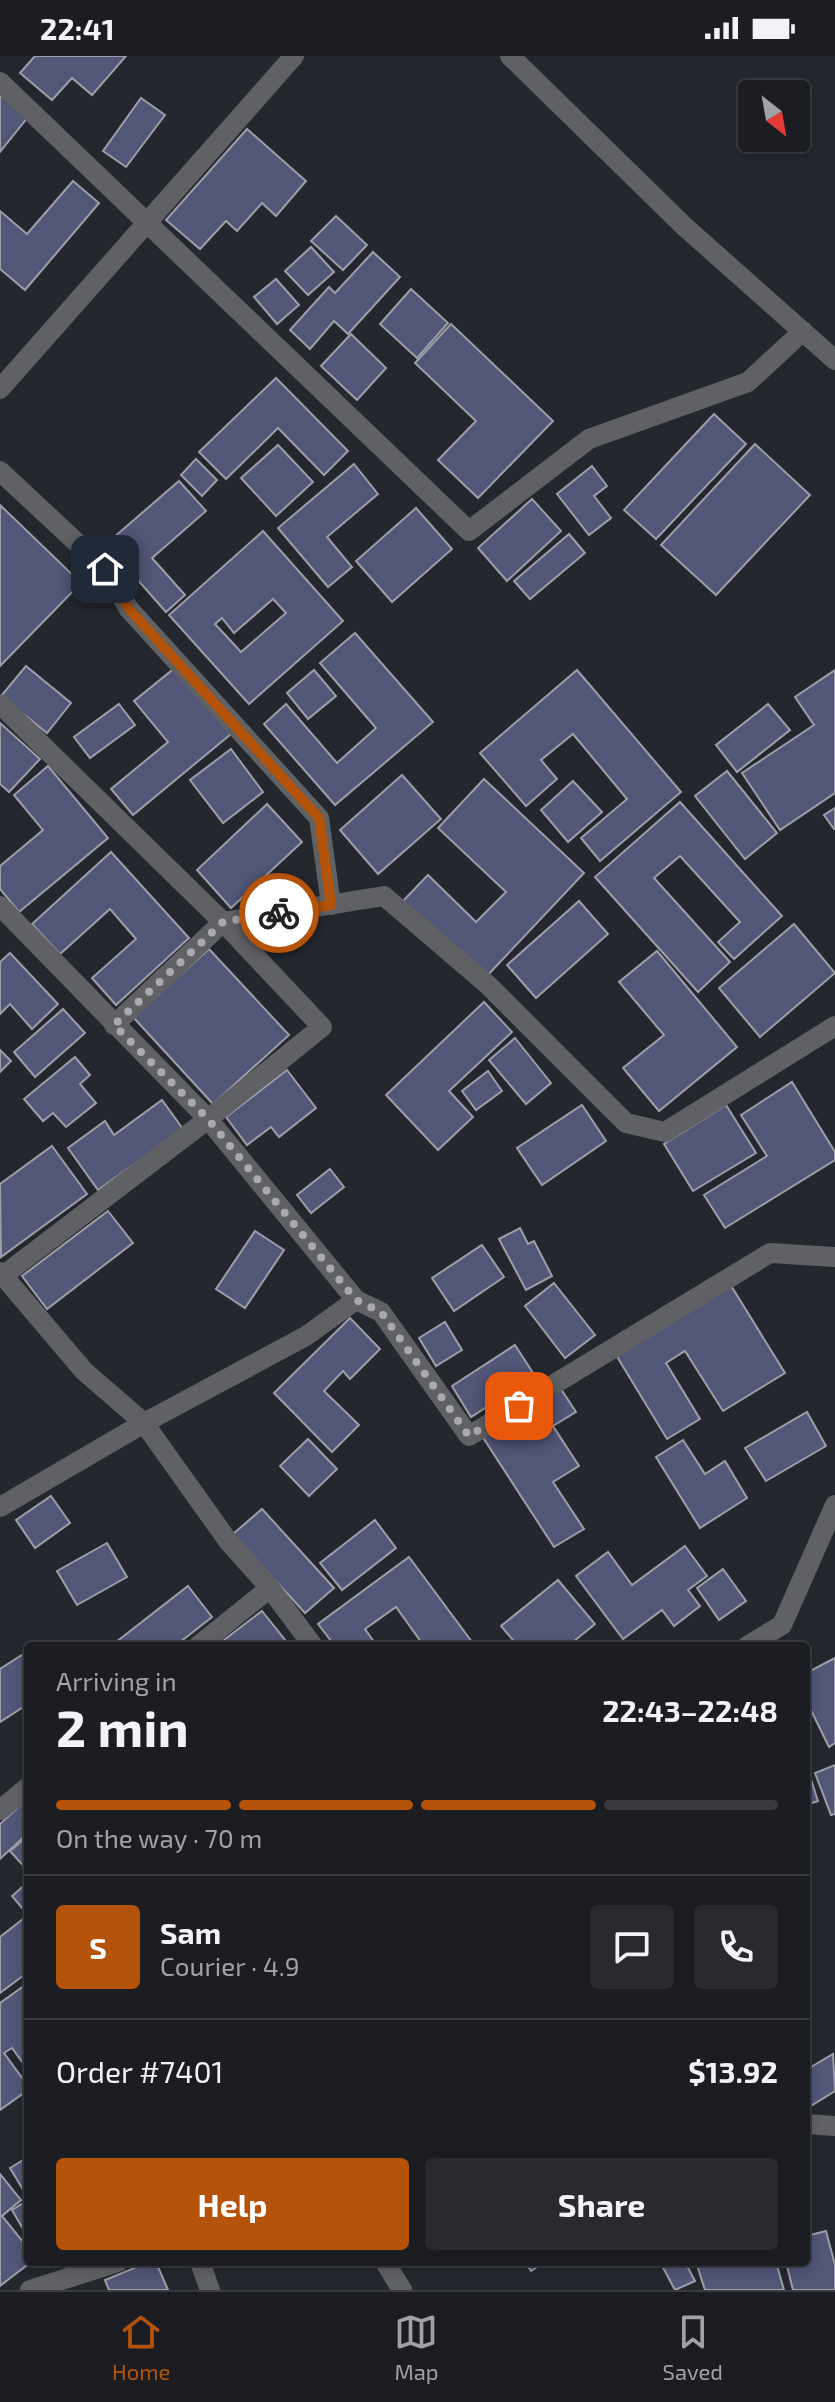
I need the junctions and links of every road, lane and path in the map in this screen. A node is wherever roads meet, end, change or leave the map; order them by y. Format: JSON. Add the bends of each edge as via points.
{"nodes":[{"id":1,"x":294,"y":56,"type":"edge"},
{"id":2,"x":510,"y":56,"type":"edge"},
{"id":3,"x":0,"y":82,"type":"edge"},
{"id":4,"x":147,"y":222,"type":"junction"},
{"id":5,"x":803,"y":331,"type":"junction"},
{"id":6,"x":835,"y":360,"type":"edge"},
{"id":7,"x":0,"y":389,"type":"edge"},
{"id":8,"x":0,"y":471,"type":"edge"},
{"id":9,"x":0,"y":704,"type":"edge"},
{"id":10,"x":331,"y":905,"type":"junction"},
{"id":11,"x":0,"y":906,"type":"edge"},
{"id":12,"x":223,"y":922,"type":"junction"},
{"id":13,"x":114,"y":1025,"type":"junction"},
{"id":14,"x":835,"y":1026,"type":"edge"},
{"id":15,"x":208,"y":1119,"type":"junction"},
{"id":16,"x":835,"y":1257,"type":"edge"},
{"id":17,"x":1,"y":1275,"type":"edge"},
{"id":18,"x":356,"y":1300,"type":"junction"},
{"id":19,"x":144,"y":1423,"type":"junction"},
{"id":20,"x":835,"y":1505,"type":"edge"},
{"id":21,"x":0,"y":1507,"type":"edge"},
{"id":22,"x":270,"y":1588,"type":"junction"},
{"id":23,"x":203,"y":1642,"type":"edge"},
{"id":24,"x":310,"y":1642,"type":"edge"},
{"id":25,"x":754,"y":1642,"type":"edge"},
{"id":26,"x":24,"y":1790,"type":"edge"},
{"id":27,"x":0,"y":1810,"type":"edge"},
{"id":28,"x":810,"y":2124,"type":"edge"},
{"id":29,"x":835,"y":2126,"type":"edge"},
{"id":30,"x":105,"y":2266,"type":"edge"},
{"id":31,"x":201,"y":2266,"type":"edge"},
{"id":32,"x":387,"y":2266,"type":"edge"},
{"id":33,"x":30,"y":2290,"type":"edge"},
{"id":34,"x":210,"y":2290,"type":"edge"},
{"id":35,"x":402,"y":2290,"type":"edge"}],
"edges":[{"from":1,"to":4,"type":"street"},
{"from":2,"to":5,"type":"street","via":[[685,227]]},
{"from":3,"to":4,"type":"street"},
{"from":4,"to":5,"type":"street","via":[[469,531],[589,439],[748,382]]},
{"from":4,"to":7,"type":"street"},
{"from":5,"to":6,"type":"street"},
{"from":8,"to":10,"type":"street","via":[[105,569],[129,609],[319,818]]},
{"from":9,"to":12,"type":"street"},
{"from":10,"to":12,"type":"street"},
{"from":10,"to":14,"type":"street","via":[[384,896],[488,985],[626,1123],[665,1132]]},
{"from":11,"to":13,"type":"street"},
{"from":12,"to":13,"type":"street"},
{"from":12,"to":15,"type":"street","via":[[322,1027]]},
{"from":13,"to":15,"type":"street"},
{"from":15,"to":17,"type":"street"},
{"from":15,"to":18,"type":"street"},
{"from":16,"to":18,"type":"street","via":[[770,1253],[469,1436],[381,1312]]},
{"from":17,"to":19,"type":"street","via":[[84,1371]]},
{"from":18,"to":19,"type":"street","via":[[306,1336]]},
{"from":19,"to":21,"type":"street"},
{"from":19,"to":22,"type":"street","via":[[228,1541]]},
{"from":20,"to":25,"type":"street","via":[[782,1625]]},
{"from":22,"to":23,"type":"street"},
{"from":22,"to":24,"type":"street"},
{"from":26,"to":27,"type":"street"},
{"from":28,"to":29,"type":"street"},
{"from":30,"to":33,"type":"street"},
{"from":31,"to":34,"type":"street"},
{"from":32,"to":35,"type":"street"}]}
